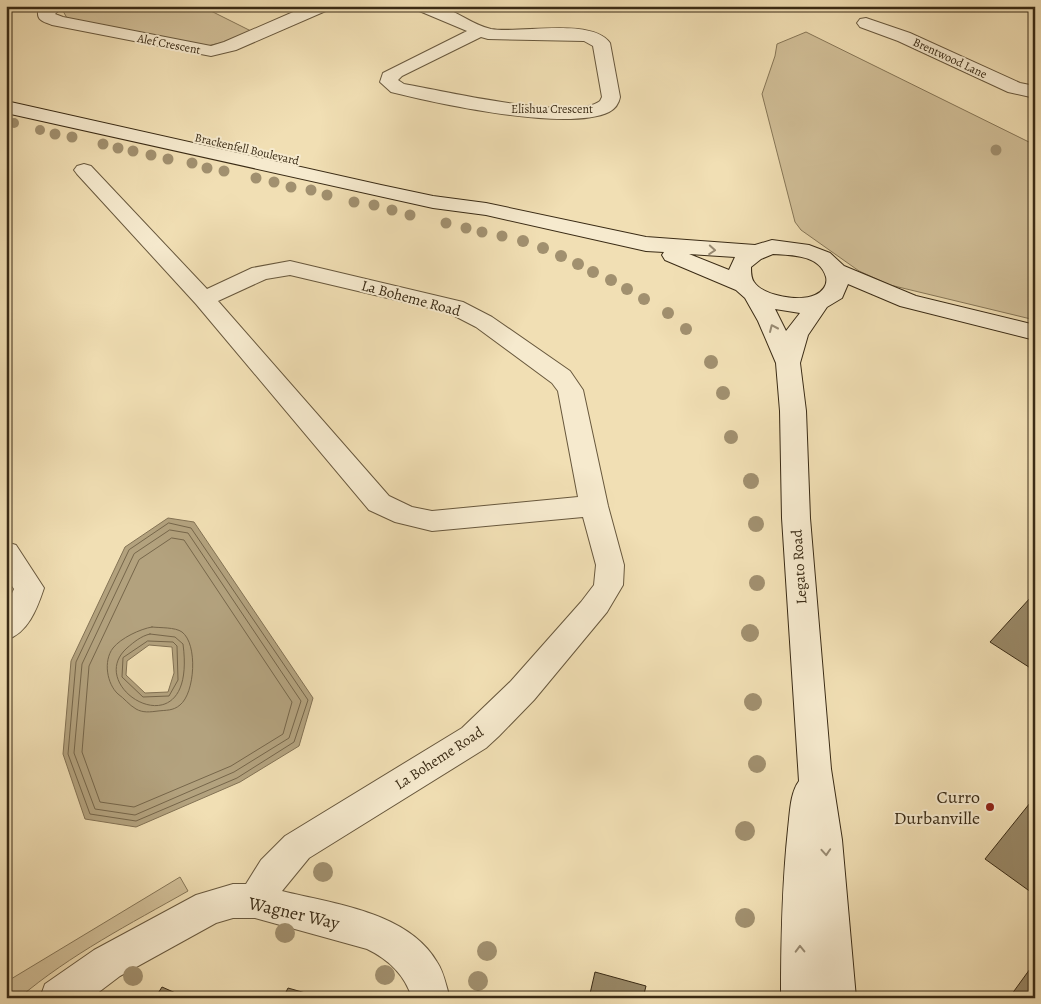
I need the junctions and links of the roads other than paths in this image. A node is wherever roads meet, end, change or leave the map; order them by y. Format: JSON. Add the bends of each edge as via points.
{"nodes":[{"id":1,"x":55,"y":6,"type":"edge"},
{"id":2,"x":282,"y":6,"type":"edge"},
{"id":3,"x":322,"y":6,"type":"edge"},
{"id":4,"x":423,"y":6,"type":"edge"},
{"id":5,"x":301,"y":15,"type":"junction"},
{"id":6,"x":866,"y":24,"type":"dead end"},
{"id":7,"x":479,"y":32,"type":"junction"},
{"id":8,"x":1035,"y":92,"type":"edge"},
{"id":9,"x":6,"y":93,"type":"edge"},
{"id":10,"x":6,"y":107,"type":"edge"},
{"id":11,"x":84,"y":170,"type":"dead end"},
{"id":12,"x":486,"y":209,"type":"junction"},
{"id":13,"x":646,"y":244,"type":"junction"},
{"id":14,"x":755,"y":252,"type":"junction"},
{"id":15,"x":837,"y":272,"type":"junction"},
{"id":16,"x":749,"y":290,"type":"junction"},
{"id":17,"x":204,"y":299,"type":"junction"},
{"id":18,"x":908,"y":301,"type":"junction"},
{"id":19,"x":822,"y":302,"type":"junction"},
{"id":20,"x":1035,"y":333,"type":"edge"},
{"id":21,"x":788,"y":364,"type":"junction"},
{"id":22,"x":594,"y":506,"type":"junction"},
{"id":23,"x":6,"y":553,"type":"edge"},
{"id":24,"x":6,"y":628,"type":"edge"},
{"id":25,"x":814,"y":770,"type":"junction"},
{"id":26,"x":255,"y":901,"type":"junction"},
{"id":27,"x":59,"y":998,"type":"edge"},
{"id":28,"x":431,"y":998,"type":"edge"},
{"id":29,"x":800,"y":998,"type":"edge"},
{"id":30,"x":837,"y":998,"type":"edge"}],
"edges":[{"from":1,"to":5,"type":"street","name":"Alef Crescent","via":[[46,12],[46,16],[58,21],[208,51],[226,48]]},
{"from":2,"to":5,"type":"street"},
{"from":3,"to":5,"type":"street","name":"Alef Crescent"},
{"from":4,"to":7,"type":"street","name":"Elishua Crescent"},
{"from":6,"to":8,"type":"street","name":"Brentwood Lane","via":[[904,37],[1015,88]]},
{"from":7,"to":7,"type":"street","name":"Elishua Crescent","via":[[498,36],[579,34],[596,40],[601,43],[610,101],[605,107],[592,111],[508,110],[398,88],[389,82],[389,77],[396,72]]},
{"from":9,"to":12,"type":"street","name":"Brackenfell Boulevard","via":[[376,179]]},
{"from":10,"to":12,"type":"street","name":"Brackenfell Boulevard","via":[[433,202]]},
{"from":11,"to":17,"type":"street"},
{"from":12,"to":13,"type":"street","name":"Brackenfell Boulevard"},
{"from":13,"to":14,"type":"street","name":"Brackenfell Boulevard","one_way":true},
{"from":13,"to":16,"type":"street","name":"Brackenfell Boulevard"},
{"from":14,"to":15,"type":"street","via":[[772,247],[803,249],[830,262]]},
{"from":14,"to":16,"type":"street","via":[[741,265],[739,275]]},
{"from":15,"to":18,"type":"street"},
{"from":15,"to":19,"type":"street","via":[[840,281],[837,290]]},
{"from":16,"to":19,"type":"street","via":[[768,301],[784,305]]},
{"from":21,"to":16,"type":"street","name":"Legato Road","one_way":true,"via":[[770,320]]},
{"from":17,"to":22,"type":"street","via":[[379,503],[395,512],[432,520]]},
{"from":17,"to":22,"type":"street","name":"La Boheme Road","via":[[260,273],[290,268],[412,296],[470,314],[566,383]]},
{"from":18,"to":19,"type":"street"},
{"from":18,"to":20,"type":"street"},
{"from":19,"to":21,"type":"street","name":"Legato Road","via":[[796,334]]},
{"from":21,"to":25,"type":"street","name":"Legato Road"},
{"from":22,"to":26,"type":"street","name":"La Boheme Road","via":[[610,565],[608,584],[594,606],[514,703],[474,738],[297,847],[274,872]]},
{"from":23,"to":24,"type":"street","via":[[29,588],[23,607]]},
{"from":29,"to":25,"type":"street","name":"Legato Road","one_way":true,"via":[[799,917],[804,841]]},
{"from":25,"to":30,"type":"street","name":"Legato Road","one_way":true,"via":[[825,840]]},
{"from":26,"to":27,"type":"street","name":"Wagner Way","via":[[233,901],[209,907],[107,963]]},
{"from":26,"to":28,"type":"street","name":"Wagner Way","via":[[373,932],[395,943],[424,975]]}]}
